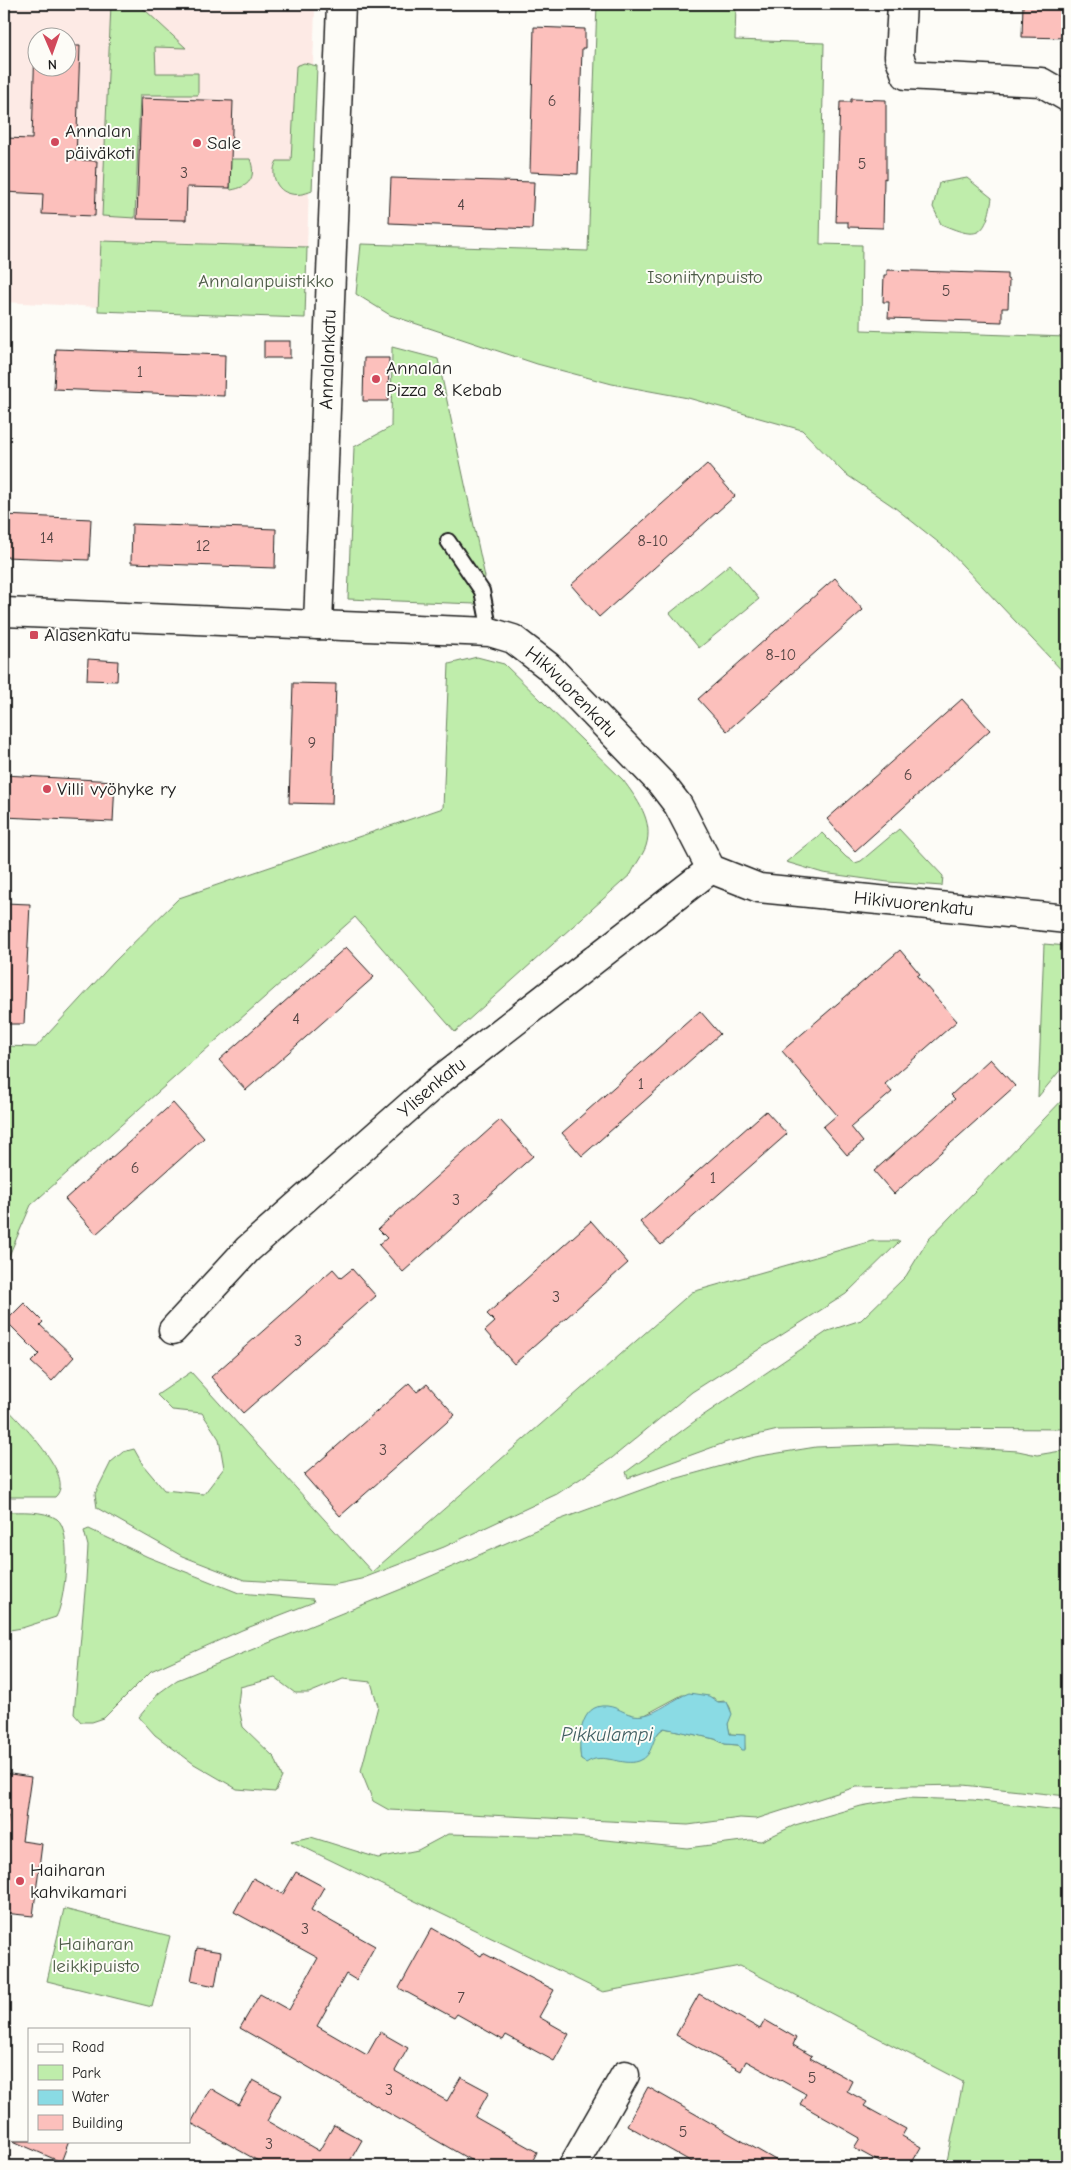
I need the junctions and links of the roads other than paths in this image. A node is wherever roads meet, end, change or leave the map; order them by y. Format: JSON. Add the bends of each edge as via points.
{"nodes":[{"id":1,"x":341,"y":4,"type":"edge"},
{"id":2,"x":902,"y":4,"type":"edge"},
{"id":3,"x":1067,"y":97,"type":"edge"},
{"id":4,"x":448,"y":541,"type":"dead end"},
{"id":5,"x":4,"y":612,"type":"edge"},
{"id":6,"x":318,"y":625,"type":"junction"},
{"id":7,"x":490,"y":632,"type":"junction"},
{"id":8,"x":710,"y":869,"type":"junction"},
{"id":9,"x":1067,"y":919,"type":"edge"},
{"id":10,"x":173,"y":1330,"type":"dead end"},
{"id":11,"x":625,"y":2075,"type":"dead end"},
{"id":12,"x":573,"y":2166,"type":"edge"}],
"edges":[{"from":1,"to":6,"type":"street","name":"Annalankatu"},
{"from":2,"to":3,"type":"street","via":[[899,56],[906,75],[1041,82]]},
{"from":4,"to":7,"type":"lane","via":[[482,591]]},
{"from":5,"to":6,"type":"street","name":"Hikivuorenkatu"},
{"from":6,"to":7,"type":"street","name":"Hikivuorenkatu"},
{"from":7,"to":8,"type":"street","name":"Hikivuorenkatu","via":[[513,639],[548,666],[661,783],[678,805]]},
{"from":8,"to":9,"type":"street","name":"Hikivuorenkatu","via":[[759,888]]},
{"from":8,"to":10,"type":"street","name":"Ylisenkatu","via":[[437,1082],[248,1250]]},
{"from":11,"to":12,"type":"street"}]}
